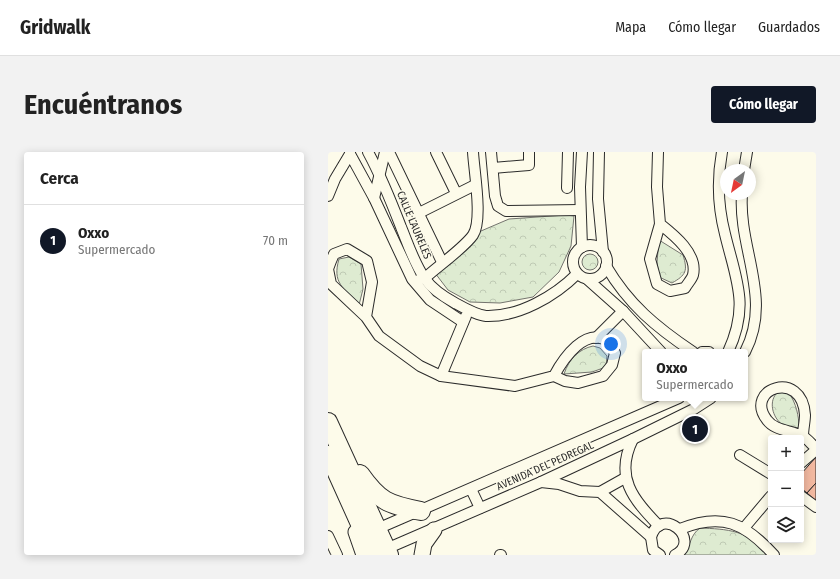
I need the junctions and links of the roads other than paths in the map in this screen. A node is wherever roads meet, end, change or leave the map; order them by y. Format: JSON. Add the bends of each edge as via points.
{"nodes":[{"id":1,"x":368,"y":152,"type":"edge"},
{"id":2,"x":385,"y":152,"type":"edge"},
{"id":3,"x":389,"y":152,"type":"edge"},
{"id":4,"x":436,"y":152,"type":"edge"},
{"id":5,"x":473,"y":152,"type":"edge"},
{"id":6,"x":492,"y":152,"type":"edge"},
{"id":7,"x":529,"y":152,"type":"edge"},
{"id":8,"x":568,"y":152,"type":"edge"},
{"id":9,"x":582,"y":152,"type":"edge"},
{"id":10,"x":658,"y":152,"type":"edge"},
{"id":11,"x":722,"y":152,"type":"edge"},
{"id":12,"x":747,"y":152,"type":"edge"},
{"id":13,"x":598,"y":154,"type":"edge"},
{"id":14,"x":745,"y":164,"type":"edge"},
{"id":15,"x":568,"y":165,"type":"junction"},
{"id":16,"x":580,"y":167,"type":"junction"},
{"id":17,"x":493,"y":168,"type":"junction"},
{"id":18,"x":381,"y":176,"type":"junction"},
{"id":19,"x":475,"y":185,"type":"junction"},
{"id":20,"x":567,"y":188,"type":"dead end"},
{"id":21,"x":456,"y":193,"type":"junction"},
{"id":22,"x":328,"y":196,"type":"edge"},
{"id":23,"x":374,"y":198,"type":"junction"},
{"id":24,"x":742,"y":200,"type":"edge"},
{"id":25,"x":580,"y":210,"type":"junction"},
{"id":26,"x":417,"y":214,"type":"junction"},
{"id":27,"x":660,"y":224,"type":"junction"},
{"id":28,"x":582,"y":247,"type":"junction"},
{"id":29,"x":603,"y":252,"type":"junction"},
{"id":30,"x":442,"y":262,"type":"junction"},
{"id":31,"x":606,"y":266,"type":"junction"},
{"id":32,"x":328,"y":269,"type":"edge"},
{"id":33,"x":578,"y":274,"type":"junction"},
{"id":34,"x":425,"y":278,"type":"junction"},
{"id":35,"x":412,"y":279,"type":"junction"},
{"id":36,"x":587,"y":279,"type":"junction"},
{"id":37,"x":468,"y":310,"type":"junction"},
{"id":38,"x":623,"y":311,"type":"junction"},
{"id":39,"x":645,"y":317,"type":"junction"},
{"id":40,"x":366,"y":318,"type":"junction"},
{"id":41,"x":463,"y":322,"type":"junction"},
{"id":42,"x":637,"y":325,"type":"junction"},
{"id":43,"x":596,"y":338,"type":"junction"},
{"id":44,"x":658,"y":349,"type":"edge"},
{"id":45,"x":689,"y":349,"type":"edge"},
{"id":46,"x":729,"y":349,"type":"edge"},
{"id":47,"x":746,"y":349,"type":"edge"},
{"id":48,"x":441,"y":376,"type":"junction"},
{"id":49,"x":554,"y":376,"type":"junction"},
{"id":50,"x":668,"y":401,"type":"edge"},
{"id":51,"x":706,"y":401,"type":"edge"},
{"id":52,"x":803,"y":436,"type":"joint"},
{"id":53,"x":330,"y":437,"type":"edge"},
{"id":54,"x":804,"y":437,"type":"edge"},
{"id":55,"x":633,"y":439,"type":"junction"},
{"id":56,"x":816,"y":449,"type":"edge"},
{"id":57,"x":740,"y":455,"type":"dead end"},
{"id":58,"x":804,"y":460,"type":"edge"},
{"id":59,"x":337,"y":472,"type":"junction"},
{"id":60,"x":768,"y":472,"type":"edge"},
{"id":61,"x":625,"y":478,"type":"junction"},
{"id":62,"x":541,"y":482,"type":"junction"},
{"id":63,"x":471,"y":489,"type":"junction"},
{"id":64,"x":600,"y":492,"type":"junction"},
{"id":65,"x":804,"y":498,"type":"edge"},
{"id":66,"x":768,"y":500,"type":"edge"},
{"id":67,"x":642,"y":507,"type":"junction"},
{"id":68,"x":816,"y":507,"type":"edge"},
{"id":69,"x":480,"y":508,"type":"junction"},
{"id":70,"x":421,"y":511,"type":"junction"},
{"id":71,"x":628,"y":518,"type":"junction"},
{"id":72,"x":659,"y":526,"type":"junction"},
{"id":73,"x":744,"y":528,"type":"junction"},
{"id":74,"x":377,"y":529,"type":"junction"},
{"id":75,"x":434,"y":530,"type":"junction"},
{"id":76,"x":680,"y":530,"type":"junction"},
{"id":77,"x":328,"y":536,"type":"edge"},
{"id":78,"x":651,"y":537,"type":"junction"},
{"id":79,"x":383,"y":553,"type":"edge"},
{"id":80,"x":655,"y":553,"type":"edge"},
{"id":81,"x":337,"y":555,"type":"edge"},
{"id":82,"x":364,"y":555,"type":"edge"},
{"id":83,"x":422,"y":555,"type":"edge"},
{"id":84,"x":674,"y":555,"type":"edge"},
{"id":85,"x":774,"y":555,"type":"edge"}],
"edges":[{"from":1,"to":18,"type":"street","name":"CALLE LAURELES"},
{"from":2,"to":18,"type":"street"},
{"from":3,"to":26,"type":"street"},
{"from":4,"to":21,"type":"street"},
{"from":5,"to":19,"type":"street"},
{"from":6,"to":17,"type":"street"},
{"from":7,"to":17,"type":"street","via":[[529,165]]},
{"from":8,"to":15,"type":"street"},
{"from":9,"to":13,"type":"street"},
{"from":9,"to":16,"type":"street"},
{"from":10,"to":27,"type":"street"},
{"from":11,"to":46,"type":"street","via":[[719,168],[719,201],[724,233],[740,292],[738,323]]},
{"from":12,"to":14,"type":"street"},
{"from":13,"to":29,"type":"street","via":[[598,199]]},
{"from":15,"to":16,"type":"street"},
{"from":15,"to":20,"type":"street"},
{"from":16,"to":25,"type":"street"},
{"from":17,"to":25,"type":"street","via":[[498,206],[506,211]]},
{"from":18,"to":23,"type":"street"},
{"from":18,"to":34,"type":"street","name":"CALLE LAURELES","via":[[414,259]]},
{"from":19,"to":21,"type":"street"},
{"from":19,"to":30,"type":"street","via":[[477,226],[466,243]]},
{"from":21,"to":26,"type":"street"},
{"from":22,"to":23,"type":"street","via":[[350,154]]},
{"from":23,"to":35,"type":"street"},
{"from":24,"to":47,"type":"street","via":[[757,310],[753,332]]},
{"from":25,"to":28,"type":"street"},
{"from":26,"to":30,"type":"street"},
{"from":27,"to":27,"type":"street","via":[[650,259],[657,284],[670,291],[685,288],[693,275],[692,259],[673,234]]},
{"from":28,"to":29,"type":"street","via":[[590,245]]},
{"from":28,"to":33,"type":"street","via":[[573,259],[573,267]]},
{"from":29,"to":31,"type":"street"},
{"from":30,"to":34,"type":"street"},
{"from":31,"to":36,"type":"street","via":[[602,274]]},
{"from":31,"to":39,"type":"street","via":[[624,293]]},
{"from":32,"to":40,"type":"street","via":[[332,284]]},
{"from":32,"to":40,"type":"street","via":[[334,254],[347,249],[367,261],[372,282]]},
{"from":33,"to":36,"type":"street"},
{"from":33,"to":37,"type":"street","name":"CALLE LAURELES","via":[[564,287],[538,303],[507,313],[486,316]]},
{"from":34,"to":35,"type":"street"},
{"from":34,"to":37,"type":"street","name":"CALLE LAURELES","via":[[434,289]]},
{"from":35,"to":41,"type":"street","via":[[430,300]]},
{"from":36,"to":38,"type":"street"},
{"from":37,"to":41,"type":"street"},
{"from":38,"to":42,"type":"street"},
{"from":38,"to":43,"type":"street"},
{"from":39,"to":42,"type":"street"},
{"from":39,"to":45,"type":"street"},
{"from":40,"to":48,"type":"street","via":[[379,336],[420,366]]},
{"from":41,"to":48,"type":"street"},
{"from":42,"to":44,"type":"street"},
{"from":43,"to":49,"type":"street","via":[[582,341],[560,364]]},
{"from":43,"to":49,"type":"street","via":[[609,342],[615,353],[612,365],[602,376],[566,382]]},
{"from":48,"to":49,"type":"street","via":[[515,386]]},
{"from":50,"to":63,"type":"street","name":"AVENIDA DEL PEDREGAL"},
{"from":51,"to":55,"type":"street","name":"AVENIDA DEL PEDREGAL"},
{"from":52,"to":52,"type":"street","via":[[805,415],[800,399],[792,390],[785,387],[770,390],[761,404],[767,420],[787,432]]},
{"from":53,"to":59,"type":"highway"},
{"from":53,"to":70,"type":"highway","via":[[374,493],[391,504]]},
{"from":53,"to":74,"type":"highway"},
{"from":54,"to":56,"type":"street"},
{"from":55,"to":61,"type":"street","via":[[625,459]]},
{"from":55,"to":62,"type":"street","name":"AVENIDA DEL PEDREGAL"},
{"from":56,"to":58,"type":"street"},
{"from":57,"to":60,"type":"street"},
{"from":59,"to":79,"type":"highway"},
{"from":59,"to":82,"type":"main road"},
{"from":61,"to":64,"type":"street"},
{"from":61,"to":67,"type":"street"},
{"from":62,"to":64,"type":"street","via":[[559,484],[580,491]]},
{"from":62,"to":69,"type":"street","name":"AVENIDA DEL PEDREGAL"},
{"from":63,"to":69,"type":"street"},
{"from":63,"to":70,"type":"street","name":"AVENIDA DEL PEDREGAL"},
{"from":64,"to":71,"type":"street"},
{"from":65,"to":68,"type":"street"},
{"from":66,"to":73,"type":"street"},
{"from":67,"to":71,"type":"street"},
{"from":67,"to":72,"type":"street"},
{"from":69,"to":75,"type":"street","name":"AVENIDA DEL PEDREGAL"},
{"from":70,"to":74,"type":"street","name":"AVENIDA DEL PEDREGAL"},
{"from":71,"to":78,"type":"street"},
{"from":72,"to":76,"type":"street","via":[[670,524]]},
{"from":72,"to":78,"type":"street"},
{"from":73,"to":76,"type":"street","via":[[716,521],[696,523]]},
{"from":73,"to":85,"type":"street","via":[[760,539]]},
{"from":74,"to":79,"type":"highway"},
{"from":75,"to":79,"type":"street","name":"AVENIDA DEL PEDREGAL"},
{"from":75,"to":83,"type":"main road","via":[[424,544]]},
{"from":76,"to":84,"type":"street","via":[[684,539],[683,545]]},
{"from":77,"to":81,"type":"street"},
{"from":78,"to":80,"type":"street"}]}
